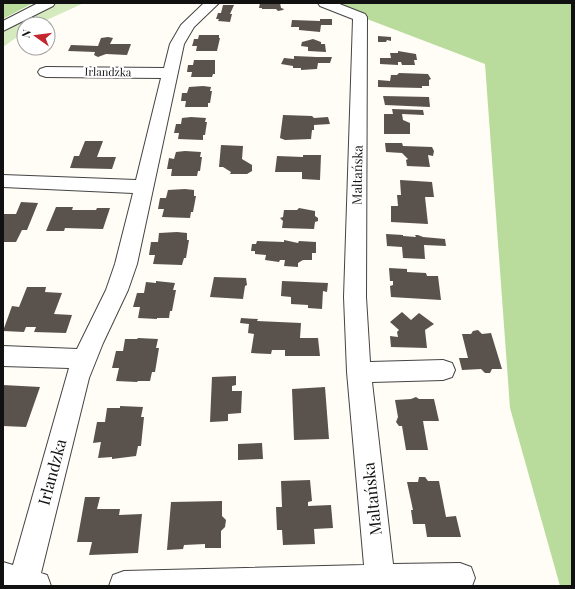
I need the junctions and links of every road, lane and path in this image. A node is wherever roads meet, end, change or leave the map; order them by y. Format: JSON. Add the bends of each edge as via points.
{"nodes":[{"id":1,"x":48,"y":3,"type":"edge"},
{"id":2,"x":212,"y":3,"type":"edge"},
{"id":3,"x":325,"y":3,"type":"edge"},
{"id":4,"x":3,"y":28,"type":"edge"},
{"id":5,"x":46,"y":72,"type":"dead end"},
{"id":6,"x":171,"y":73,"type":"junction"},
{"id":7,"x":3,"y":182,"type":"edge"},
{"id":8,"x":144,"y":187,"type":"junction"},
{"id":9,"x":3,"y":356,"type":"edge"},
{"id":10,"x":84,"y":359,"type":"junction"},
{"id":11,"x":443,"y":370,"type":"dead end"},
{"id":12,"x":359,"y":372,"type":"junction"},
{"id":13,"x":380,"y":579,"type":"junction"},
{"id":14,"x":442,"y":581,"type":"edge"},
{"id":15,"x":21,"y":583,"type":"edge"},
{"id":16,"x":124,"y":586,"type":"edge"}],
"edges":[{"from":1,"to":4,"type":"street"},
{"from":2,"to":6,"type":"street","name":"Irlandzka","via":[[182,34],[177,44]]},
{"from":3,"to":12,"type":"street","name":"Maltańska","via":[[360,16],[355,297]]},
{"from":5,"to":6,"type":"street","name":"Irlandzka"},
{"from":6,"to":8,"type":"street","name":"Irlandzka"},
{"from":7,"to":8,"type":"street"},
{"from":8,"to":10,"type":"street","name":"Irlandzka","via":[[123,276]]},
{"from":9,"to":10,"type":"street"},
{"from":10,"to":15,"type":"street","name":"Irlandzka"},
{"from":11,"to":12,"type":"street"},
{"from":12,"to":13,"type":"street","name":"Maltańska"},
{"from":13,"to":14,"type":"street"},
{"from":13,"to":16,"type":"street"}]}
